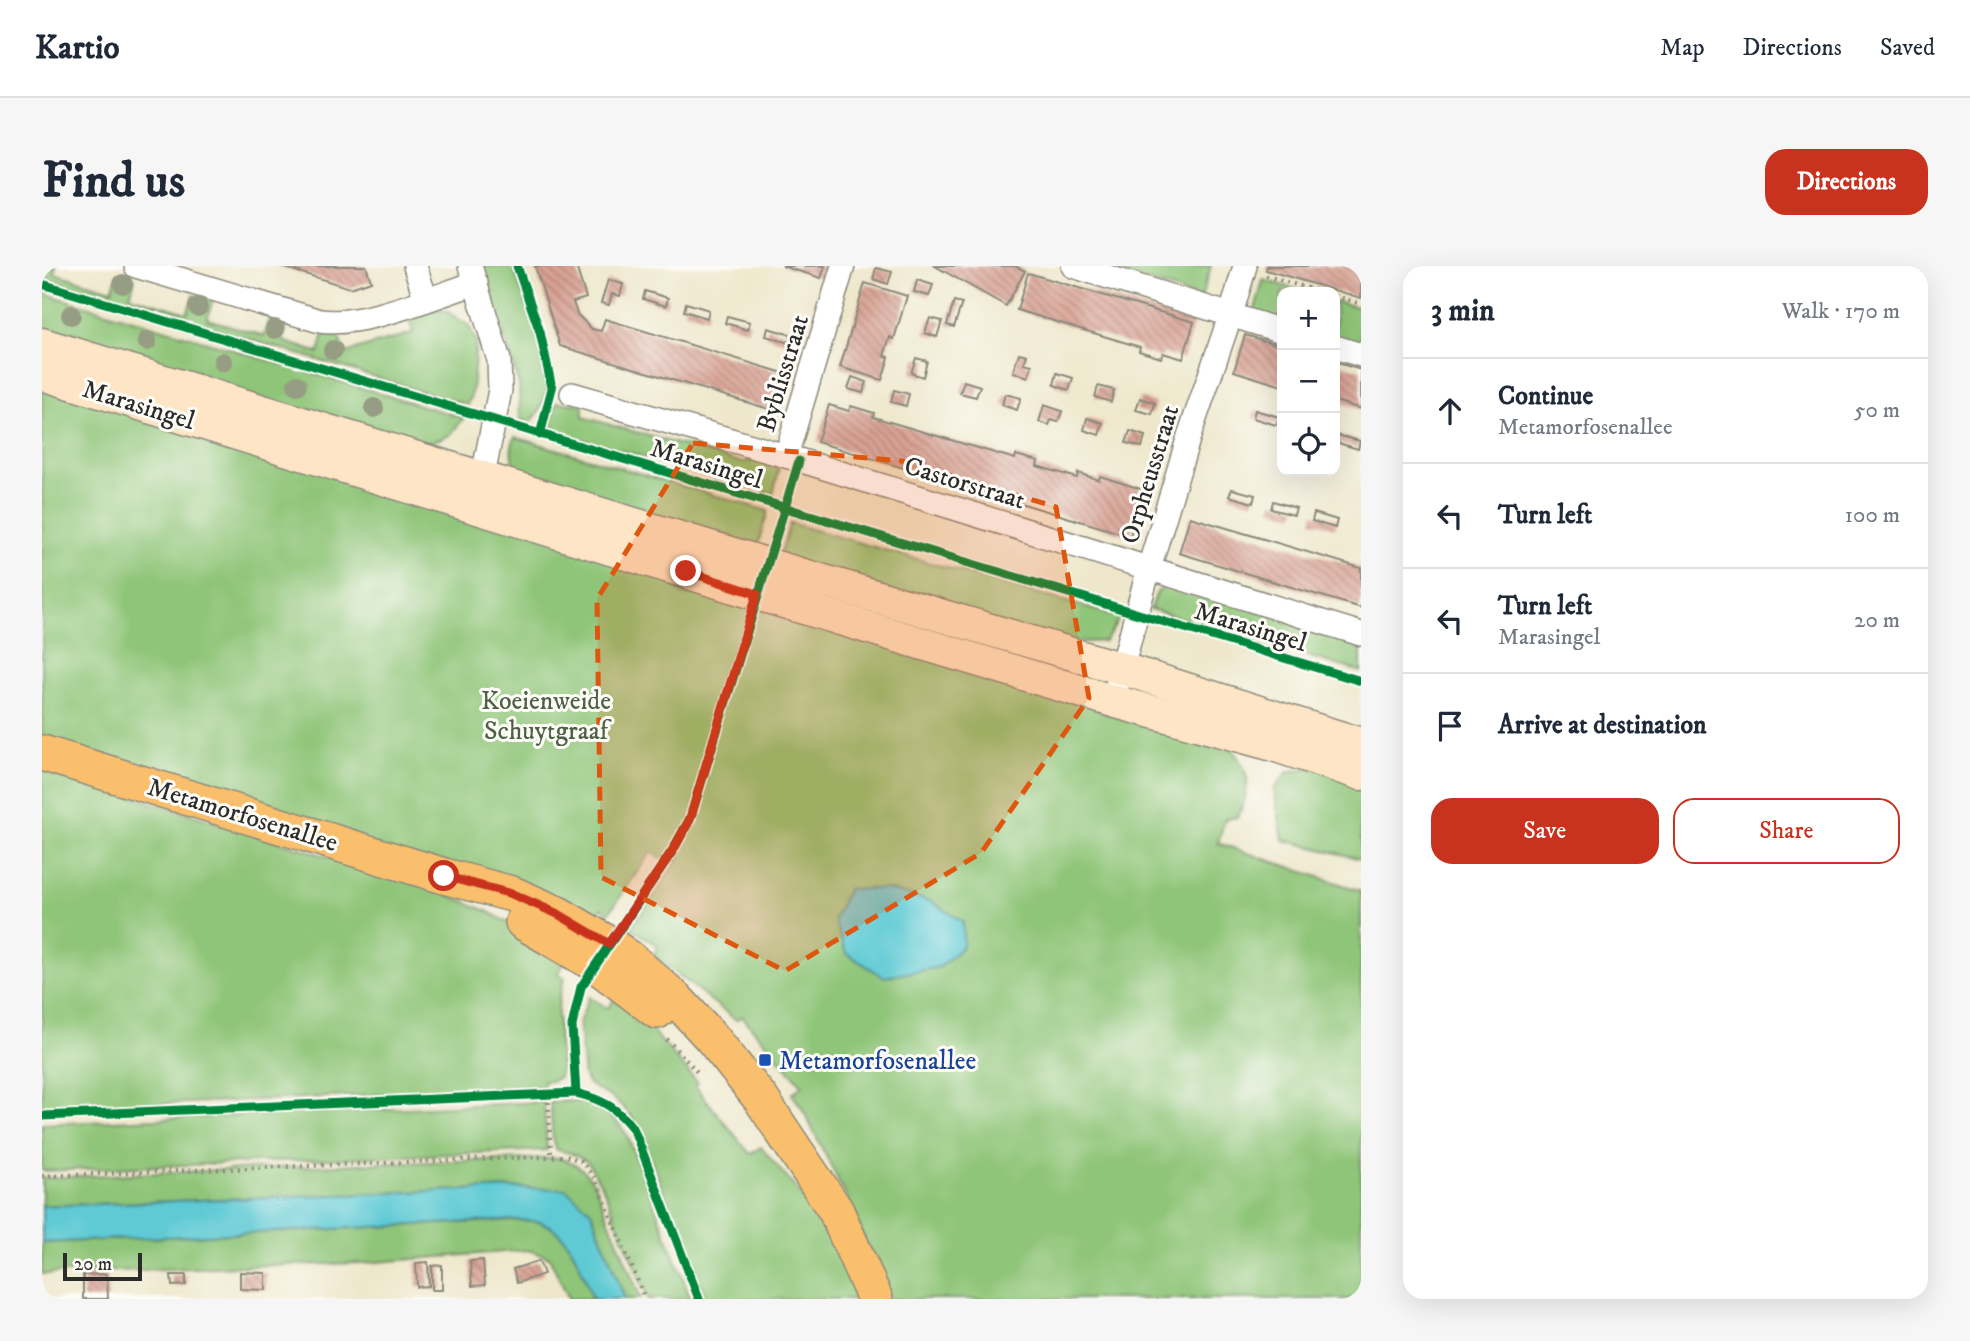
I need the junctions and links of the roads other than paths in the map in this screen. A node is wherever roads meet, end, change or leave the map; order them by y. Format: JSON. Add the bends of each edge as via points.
{"nodes":[{"id":1,"x":136,"y":266,"type":"edge"},
{"id":2,"x":415,"y":266,"type":"edge"},
{"id":3,"x":843,"y":266,"type":"edge"},
{"id":4,"x":1073,"y":266,"type":"edge"},
{"id":5,"x":1244,"y":268,"type":"edge"},
{"id":6,"x":473,"y":274,"type":"edge"},
{"id":7,"x":426,"y":300,"type":"junction"},
{"id":8,"x":1231,"y":314,"type":"junction"},
{"id":9,"x":1277,"y":329,"type":"edge"},
{"id":10,"x":42,"y":344,"type":"edge"},
{"id":11,"x":1340,"y":349,"type":"edge"},
{"id":12,"x":1361,"y":355,"type":"edge"},
{"id":13,"x":42,"y":374,"type":"edge"},
{"id":14,"x":572,"y":394,"type":"dead end"},
{"id":15,"x":786,"y":456,"type":"junction"},
{"id":16,"x":479,"y":493,"type":"junction"},
{"id":17,"x":1149,"y":568,"type":"junction"},
{"id":18,"x":1361,"y":634,"type":"edge"},
{"id":19,"x":1123,"y":669,"type":"junction"},
{"id":20,"x":1113,"y":701,"type":"junction"},
{"id":21,"x":1361,"y":744,"type":"edge"},
{"id":22,"x":42,"y":753,"type":"edge"},
{"id":23,"x":1361,"y":774,"type":"edge"},
{"id":24,"x":875,"y":1299,"type":"edge"}],
"edges":[{"from":1,"to":7,"type":"street","via":[[336,324]]},
{"from":2,"to":7,"type":"street"},
{"from":3,"to":15,"type":"street","name":"Byblisstraat"},
{"from":4,"to":8,"type":"street"},
{"from":5,"to":8,"type":"street","name":"Orpheusstraat"},
{"from":6,"to":7,"type":"street"},
{"from":6,"to":16,"type":"street","via":[[499,360],[500,390]]},
{"from":8,"to":9,"type":"street"},
{"from":8,"to":17,"type":"street","name":"Orpheusstraat"},
{"from":10,"to":16,"type":"street","name":"Marasingel"},
{"from":11,"to":12,"type":"street"},
{"from":13,"to":16,"type":"street","name":"Marasingel"},
{"from":14,"to":15,"type":"street","name":"Castorstraat"},
{"from":15,"to":17,"type":"street","name":"Castorstraat"},
{"from":16,"to":19,"type":"street","name":"Marasingel"},
{"from":16,"to":20,"type":"street","name":"Marasingel"},
{"from":17,"to":18,"type":"street","name":"Castorstraat"},
{"from":17,"to":19,"type":"street","name":"Orpheusstraat"},
{"from":19,"to":20,"type":"street","name":"Orpheusstraat"},
{"from":19,"to":21,"type":"street","name":"Marasingel"},
{"from":20,"to":23,"type":"street","name":"Marasingel"},
{"from":22,"to":24,"type":"main road","name":"Metamorfosenallee","via":[[444,876],[595,964],[761,1099],[836,1211]]}]}
